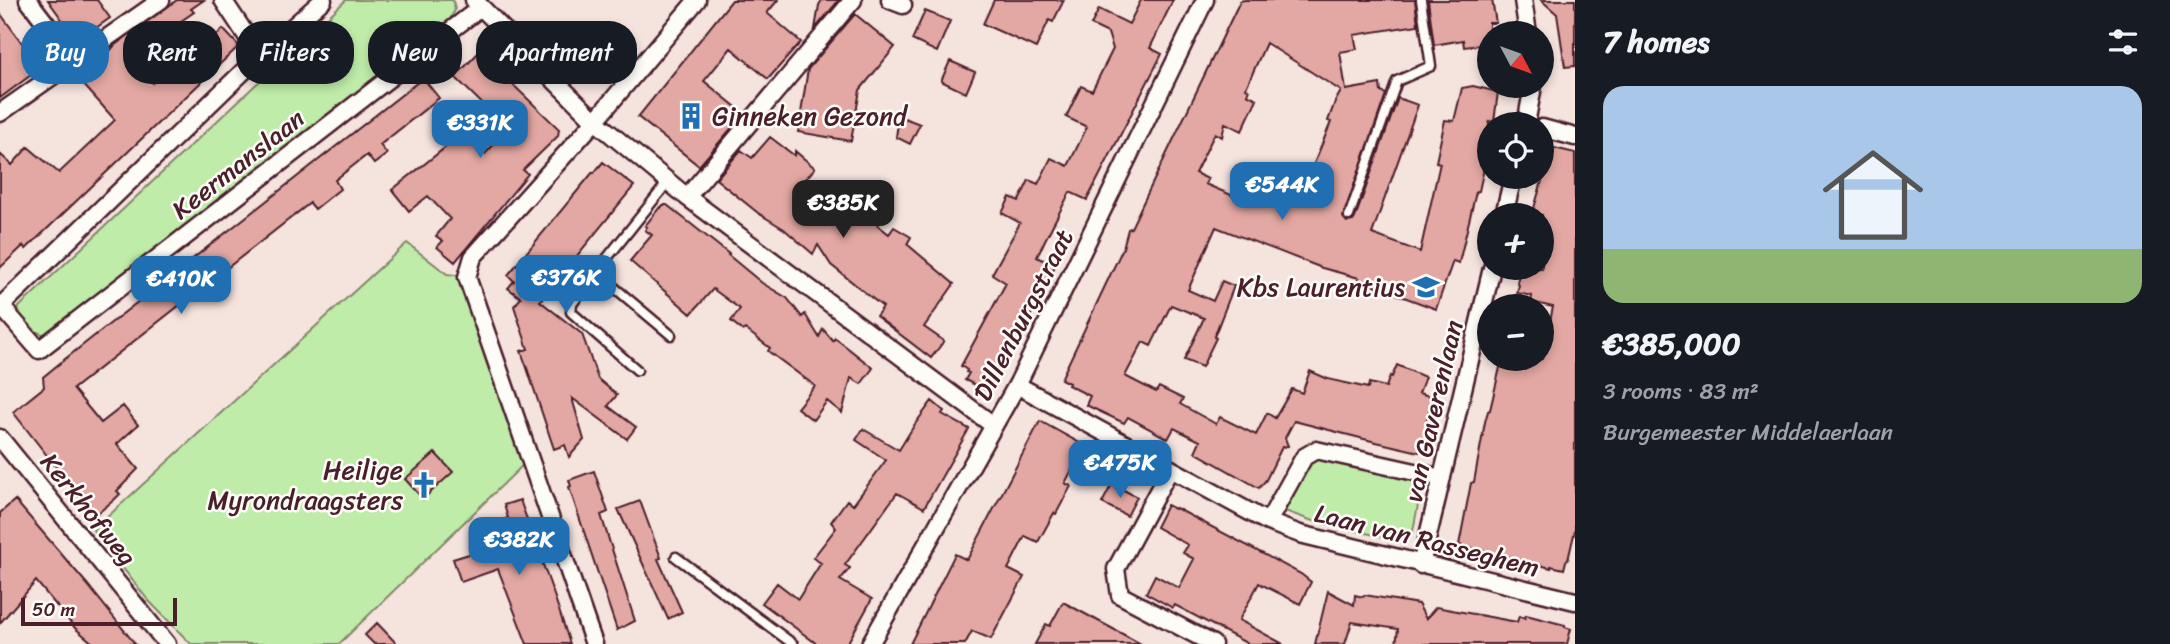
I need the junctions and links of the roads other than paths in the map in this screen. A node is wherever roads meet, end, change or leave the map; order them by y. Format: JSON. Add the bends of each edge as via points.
{"nodes":[{"id":1,"x":28,"y":0,"type":"edge"},
{"id":2,"x":161,"y":0,"type":"edge"},
{"id":3,"x":223,"y":0,"type":"edge"},
{"id":4,"x":323,"y":0,"type":"edge"},
{"id":5,"x":697,"y":0,"type":"edge"},
{"id":6,"x":853,"y":0,"type":"edge"},
{"id":7,"x":1205,"y":0,"type":"edge"},
{"id":8,"x":1421,"y":0,"type":"edge"},
{"id":9,"x":1523,"y":0,"type":"edge"},
{"id":10,"x":478,"y":3,"type":"edge"},
{"id":11,"x":44,"y":21,"type":"edge"},
{"id":12,"x":237,"y":21,"type":"edge"},
{"id":13,"x":299,"y":21,"type":"edge"},
{"id":14,"x":1526,"y":21,"type":"edge"},
{"id":15,"x":109,"y":36,"type":"edge"},
{"id":16,"x":236,"y":78,"type":"edge"},
{"id":17,"x":40,"y":84,"type":"edge"},
{"id":18,"x":0,"y":113,"type":"edge"},
{"id":19,"x":595,"y":121,"type":"junction"},
{"id":20,"x":1554,"y":131,"type":"edge"},
{"id":21,"x":1575,"y":137,"type":"edge"},
{"id":22,"x":668,"y":182,"type":"junction"},
{"id":23,"x":687,"y":197,"type":"junction"},
{"id":24,"x":1349,"y":216,"type":"dead end"},
{"id":25,"x":597,"y":272,"type":"junction"},
{"id":26,"x":1489,"y":280,"type":"edge"},
{"id":27,"x":0,"y":306,"type":"edge"},
{"id":28,"x":671,"y":334,"type":"dead end"},
{"id":29,"x":637,"y":370,"type":"dead end"},
{"id":30,"x":1017,"y":385,"type":"junction"},
{"id":31,"x":993,"y":425,"type":"junction"},
{"id":32,"x":0,"y":438,"type":"edge"},
{"id":33,"x":1170,"y":469,"type":"junction"},
{"id":34,"x":1442,"y":478,"type":"junction"},
{"id":35,"x":1268,"y":522,"type":"junction"},
{"id":36,"x":676,"y":557,"type":"dead end"},
{"id":37,"x":1421,"y":565,"type":"junction"},
{"id":38,"x":1575,"y":600,"type":"edge"},
{"id":39,"x":167,"y":644,"type":"edge"},
{"id":40,"x":594,"y":644,"type":"edge"},
{"id":41,"x":793,"y":644,"type":"edge"},
{"id":42,"x":870,"y":644,"type":"edge"},
{"id":43,"x":1213,"y":644,"type":"edge"}],
"edges":[{"from":1,"to":11,"type":"street"},
{"from":2,"to":15,"type":"street"},
{"from":3,"to":12,"type":"street"},
{"from":4,"to":13,"type":"street","name":"Keermanslaan"},
{"from":5,"to":19,"type":"street"},
{"from":6,"to":23,"type":"street"},
{"from":7,"to":30,"type":"street","name":"Dillenburgstraat"},
{"from":8,"to":24,"type":"lane","via":[[1431,66],[1396,80]]},
{"from":9,"to":14,"type":"street"},
{"from":10,"to":19,"type":"street"},
{"from":10,"to":27,"type":"street","name":"Keermanslaan","via":[[39,350]]},
{"from":16,"to":27,"type":"street","name":"Keermanslaan"},
{"from":17,"to":18,"type":"street"},
{"from":19,"to":22,"type":"street"},
{"from":19,"to":40,"type":"street","via":[[473,257],[467,277]]},
{"from":20,"to":21,"type":"street"},
{"from":22,"to":23,"type":"street"},
{"from":22,"to":25,"type":"lane"},
{"from":23,"to":31,"type":"street"},
{"from":25,"to":28,"type":"lane"},
{"from":25,"to":29,"type":"lane","via":[[572,304],[571,312]]},
{"from":26,"to":34,"type":"street","name":"van Gaverenlaan"},
{"from":30,"to":31,"type":"street","name":"Dillenburgstraat"},
{"from":30,"to":33,"type":"street","name":"Laan van Rasseghem"},
{"from":31,"to":42,"type":"street","name":"Dillenburgstraat"},
{"from":32,"to":39,"type":"street","name":"Kerkhofweg"},
{"from":33,"to":35,"type":"street","name":"Laan van Rasseghem"},
{"from":33,"to":43,"type":"street","via":[[1116,569],[1120,595]]},
{"from":34,"to":35,"type":"street","name":"Laan van Rasseghem","via":[[1316,450],[1304,457]]},
{"from":34,"to":37,"type":"street","name":"van Gaverenlaan"},
{"from":35,"to":37,"type":"street","name":"Laan van Rasseghem"},
{"from":36,"to":41,"type":"lane"},
{"from":37,"to":38,"type":"street","name":"Laan van Rasseghem"}]}
